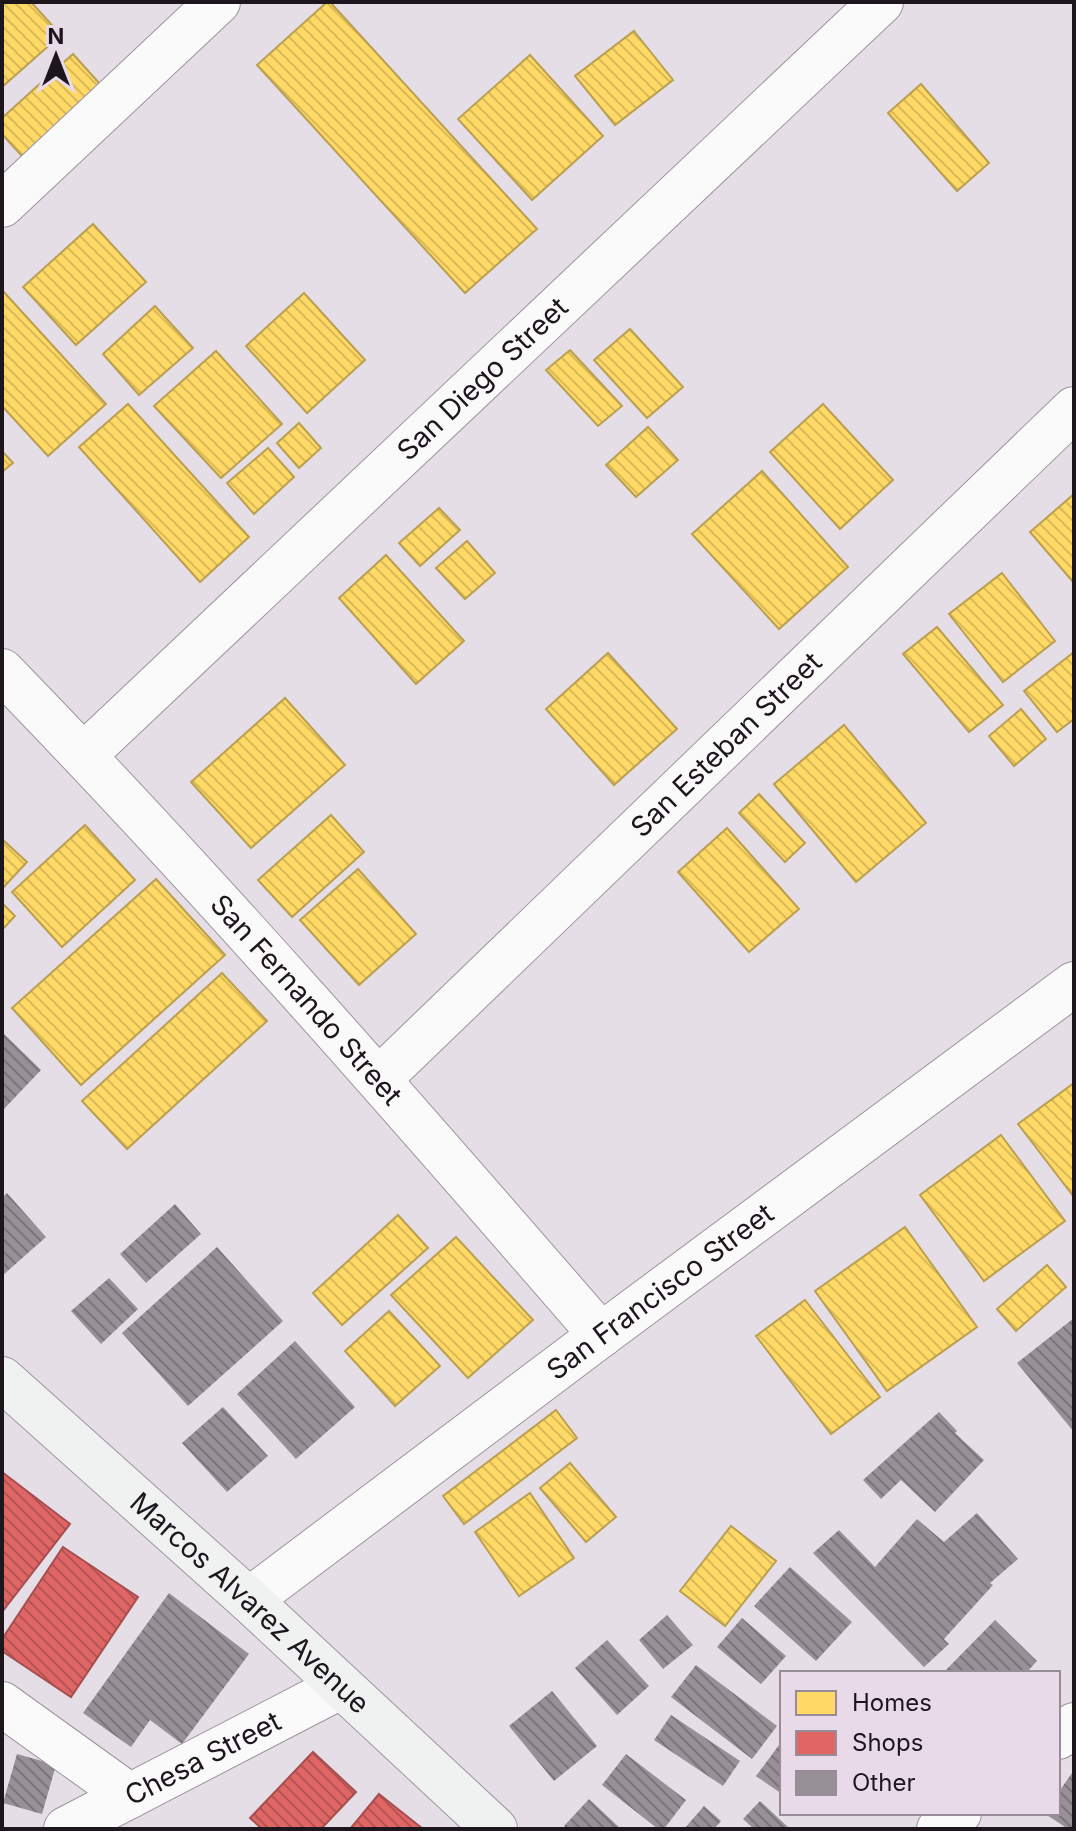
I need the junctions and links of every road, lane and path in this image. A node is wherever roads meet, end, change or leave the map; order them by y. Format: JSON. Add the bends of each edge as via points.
{"nodes":[{"id":1,"x":218,"y":2,"type":"edge"},
{"id":2,"x":881,"y":2,"type":"edge"},
{"id":3,"x":2,"y":205,"type":"edge"},
{"id":4,"x":1074,"y":409,"type":"edge"},
{"id":5,"x":2,"y":671,"type":"edge"},
{"id":6,"x":84,"y":755,"type":"junction"},
{"id":7,"x":1074,"y":984,"type":"edge"},
{"id":8,"x":379,"y":1079,"type":"junction"},
{"id":9,"x":601,"y":1335,"type":"junction"},
{"id":10,"x":2,"y":1379,"type":"edge"},
{"id":11,"x":249,"y":1600,"type":"junction"},
{"id":12,"x":340,"y":1687,"type":"junction"},
{"id":13,"x":2,"y":1704,"type":"edge"},
{"id":14,"x":130,"y":1796,"type":"junction"},
{"id":15,"x":956,"y":1815,"type":"edge"},
{"id":16,"x":66,"y":1829,"type":"edge"},
{"id":17,"x":495,"y":1829,"type":"edge"},
{"id":18,"x":939,"y":1829,"type":"edge"}],
"edges":[{"from":1,"to":3,"type":"street"},
{"from":2,"to":6,"type":"street","name":"San Diego Street"},
{"from":4,"to":8,"type":"street","name":"San Esteban Street"},
{"from":5,"to":6,"type":"street","name":"San Fernando Street"},
{"from":6,"to":8,"type":"street","name":"San Fernando Street"},
{"from":7,"to":9,"type":"street","name":"San Francisco Street"},
{"from":8,"to":9,"type":"street","name":"San Fernando Street"},
{"from":9,"to":11,"type":"street","name":"San Francisco Street"},
{"from":10,"to":11,"type":"main road","name":"Marcos Alvarez Avenue"},
{"from":11,"to":12,"type":"main road","name":"Marcos Alvarez Avenue"},
{"from":12,"to":14,"type":"street","name":"Chesa Street"},
{"from":12,"to":17,"type":"main road","name":"Marcos Alvarez Avenue"},
{"from":13,"to":14,"type":"street"},
{"from":14,"to":16,"type":"street","name":"Chesa Street"},
{"from":15,"to":18,"type":"street"}]}
